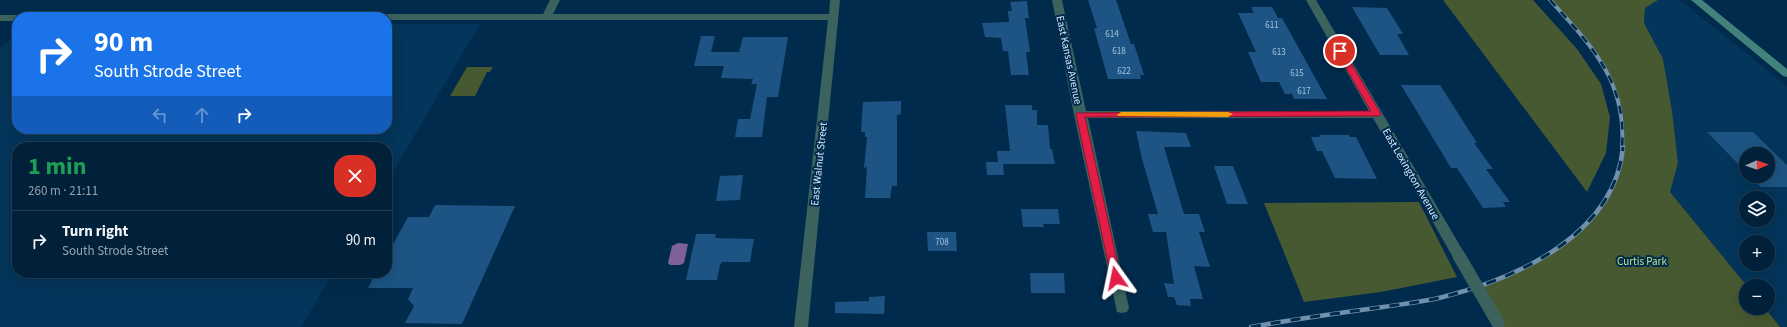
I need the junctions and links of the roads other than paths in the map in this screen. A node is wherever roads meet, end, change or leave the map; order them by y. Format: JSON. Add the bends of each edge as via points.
{"nodes":[{"id":1,"x":555,"y":0,"type":"edge"},
{"id":2,"x":835,"y":0,"type":"edge"},
{"id":3,"x":1057,"y":0,"type":"edge"},
{"id":4,"x":1311,"y":0,"type":"edge"},
{"id":5,"x":1696,"y":0,"type":"edge"},
{"id":6,"x":392,"y":17,"type":"edge"},
{"id":7,"x":547,"y":17,"type":"junction"},
{"id":8,"x":834,"y":17,"type":"junction"},
{"id":9,"x":0,"y":18,"type":"edge"},
{"id":10,"x":12,"y":18,"type":"edge"},
{"id":11,"x":1787,"y":74,"type":"edge"},
{"id":12,"x":1376,"y":114,"type":"junction"},
{"id":13,"x":1080,"y":115,"type":"junction"},
{"id":14,"x":1122,"y":308,"type":"dead end"},
{"id":15,"x":1499,"y":325,"type":"edge"},
{"id":16,"x":801,"y":327,"type":"edge"}],
"edges":[{"from":1,"to":7,"type":"street"},
{"from":2,"to":8,"type":"street","name":"East Walnut Street"},
{"from":3,"to":13,"type":"street","name":"East Kansas Avenue"},
{"from":4,"to":12,"type":"street","name":"East Lexington Avenue"},
{"from":5,"to":11,"type":"main road"},
{"from":6,"to":7,"type":"street"},
{"from":7,"to":8,"type":"street"},
{"from":8,"to":16,"type":"street","name":"East Walnut Street"},
{"from":9,"to":10,"type":"street"},
{"from":12,"to":13,"type":"street"},
{"from":12,"to":15,"type":"street","name":"East Lexington Avenue","bridge":true},
{"from":13,"to":14,"type":"street","name":"East Kansas Avenue"}]}
